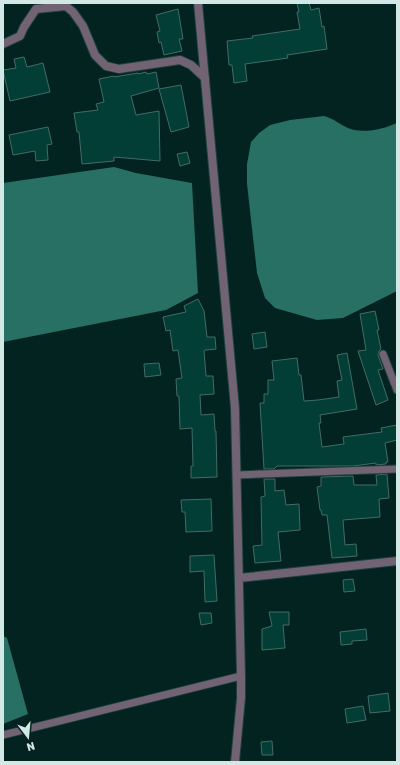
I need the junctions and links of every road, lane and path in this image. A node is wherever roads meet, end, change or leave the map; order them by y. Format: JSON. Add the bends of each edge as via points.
{"nodes":[{"id":1,"x":198,"y":3,"type":"edge"},
{"id":2,"x":65,"y":4,"type":"edge"},
{"id":3,"x":3,"y":44,"type":"edge"},
{"id":4,"x":205,"y":78,"type":"junction"},
{"id":5,"x":383,"y":354,"type":"dead end"},
{"id":6,"x":397,"y":390,"type":"edge"},
{"id":7,"x":397,"y":469,"type":"edge"},
{"id":8,"x":237,"y":475,"type":"junction"},
{"id":9,"x":397,"y":561,"type":"edge"},
{"id":10,"x":239,"y":578,"type":"junction"},
{"id":11,"x":242,"y":676,"type":"junction"},
{"id":12,"x":3,"y":735,"type":"edge"},
{"id":13,"x":235,"y":762,"type":"edge"}],
"edges":[{"from":1,"to":4,"type":"street"},
{"from":2,"to":3,"type":"street","via":[[36,9],[20,36]]},
{"from":2,"to":4,"type":"street","via":[[83,26],[94,55],[106,66],[119,69],[180,60],[191,65]]},
{"from":4,"to":8,"type":"street","via":[[235,408]]},
{"from":5,"to":6,"type":"lane"},
{"from":7,"to":8,"type":"lane"},
{"from":8,"to":10,"type":"street"},
{"from":9,"to":10,"type":"street"},
{"from":10,"to":11,"type":"street"},
{"from":11,"to":12,"type":"lane"},
{"from":11,"to":13,"type":"street"}]}
